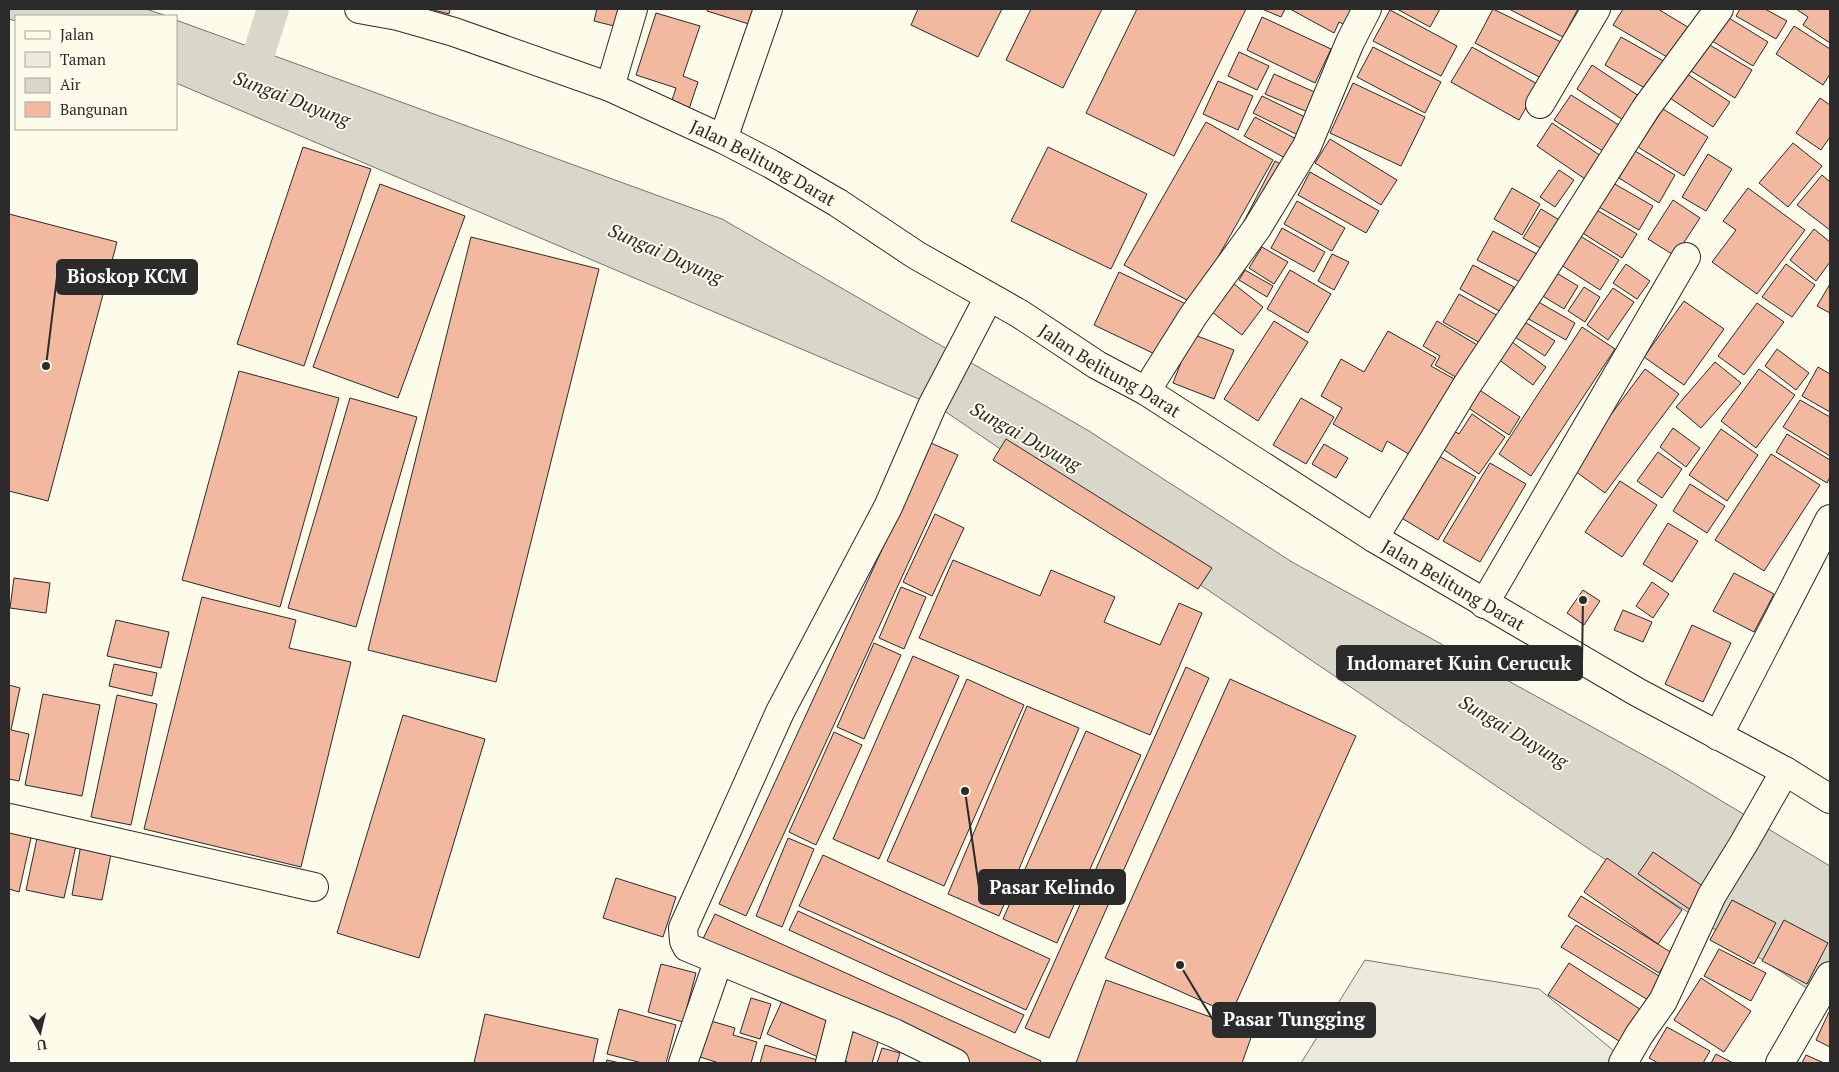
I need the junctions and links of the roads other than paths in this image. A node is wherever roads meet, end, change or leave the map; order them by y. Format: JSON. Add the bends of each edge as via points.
{"nodes":[{"id":1,"x":359,"y":9,"type":"edge"},
{"id":2,"x":633,"y":9,"type":"edge"},
{"id":3,"x":768,"y":9,"type":"edge"},
{"id":4,"x":1367,"y":9,"type":"edge"},
{"id":5,"x":1596,"y":9,"type":"edge"},
{"id":6,"x":1719,"y":9,"type":"edge"},
{"id":7,"x":610,"y":87,"type":"junction"},
{"id":8,"x":1540,"y":104,"type":"dead end"},
{"id":9,"x":723,"y":139,"type":"junction"},
{"id":10,"x":1686,"y":257,"type":"dead end"},
{"id":11,"x":989,"y":297,"type":"junction"},
{"id":12,"x":1146,"y":391,"type":"junction"},
{"id":13,"x":1830,"y":519,"type":"edge"},
{"id":14,"x":1374,"y":538,"type":"junction"},
{"id":15,"x":1484,"y":604,"type":"junction"},
{"id":16,"x":1718,"y":736,"type":"junction"},
{"id":17,"x":1785,"y":772,"type":"junction"},
{"id":18,"x":1830,"y":799,"type":"edge"},
{"id":19,"x":9,"y":818,"type":"edge"},
{"id":20,"x":314,"y":887,"type":"dead end"},
{"id":21,"x":718,"y":962,"type":"junction"},
{"id":22,"x":1824,"y":988,"type":"edge"},
{"id":23,"x":843,"y":1012,"type":"junction"},
{"id":24,"x":683,"y":1063,"type":"edge"},
{"id":25,"x":830,"y":1063,"type":"edge"},
{"id":26,"x":955,"y":1063,"type":"edge"},
{"id":27,"x":1623,"y":1063,"type":"edge"},
{"id":28,"x":1780,"y":1063,"type":"edge"}],
"edges":[{"from":1,"to":7,"type":"street","name":"Jalan Belitung Darat","via":[[454,32]]},
{"from":2,"to":7,"type":"street"},
{"from":3,"to":9,"type":"street"},
{"from":4,"to":12,"type":"street","via":[[1307,146],[1257,228],[1193,316]]},
{"from":5,"to":8,"type":"street"},
{"from":6,"to":14,"type":"street","via":[[1646,108],[1467,385]]},
{"from":7,"to":9,"type":"street","name":"Jalan Belitung Darat"},
{"from":9,"to":11,"type":"street","name":"Jalan Belitung Darat","via":[[838,203],[916,255]]},
{"from":10,"to":15,"type":"street"},
{"from":11,"to":12,"type":"street","name":"Jalan Belitung Darat"},
{"from":11,"to":21,"type":"street","via":[[932,406],[888,507],[780,712],[689,912],[683,928],[687,947]]},
{"from":12,"to":14,"type":"street","name":"Jalan Belitung Darat"},
{"from":13,"to":16,"type":"street"},
{"from":14,"to":15,"type":"street","name":"Jalan Belitung Darat"},
{"from":15,"to":16,"type":"street","name":"Jalan Belitung Darat"},
{"from":16,"to":17,"type":"street","name":"Jalan Belitung Darat"},
{"from":17,"to":18,"type":"street","name":"Jalan Belitung Darat"},
{"from":17,"to":27,"type":"street","via":[[1712,895],[1663,1001]]},
{"from":19,"to":20,"type":"street"},
{"from":21,"to":23,"type":"street"},
{"from":21,"to":24,"type":"street"},
{"from":22,"to":28,"type":"street"},
{"from":23,"to":25,"type":"street"},
{"from":23,"to":26,"type":"street"}]}
